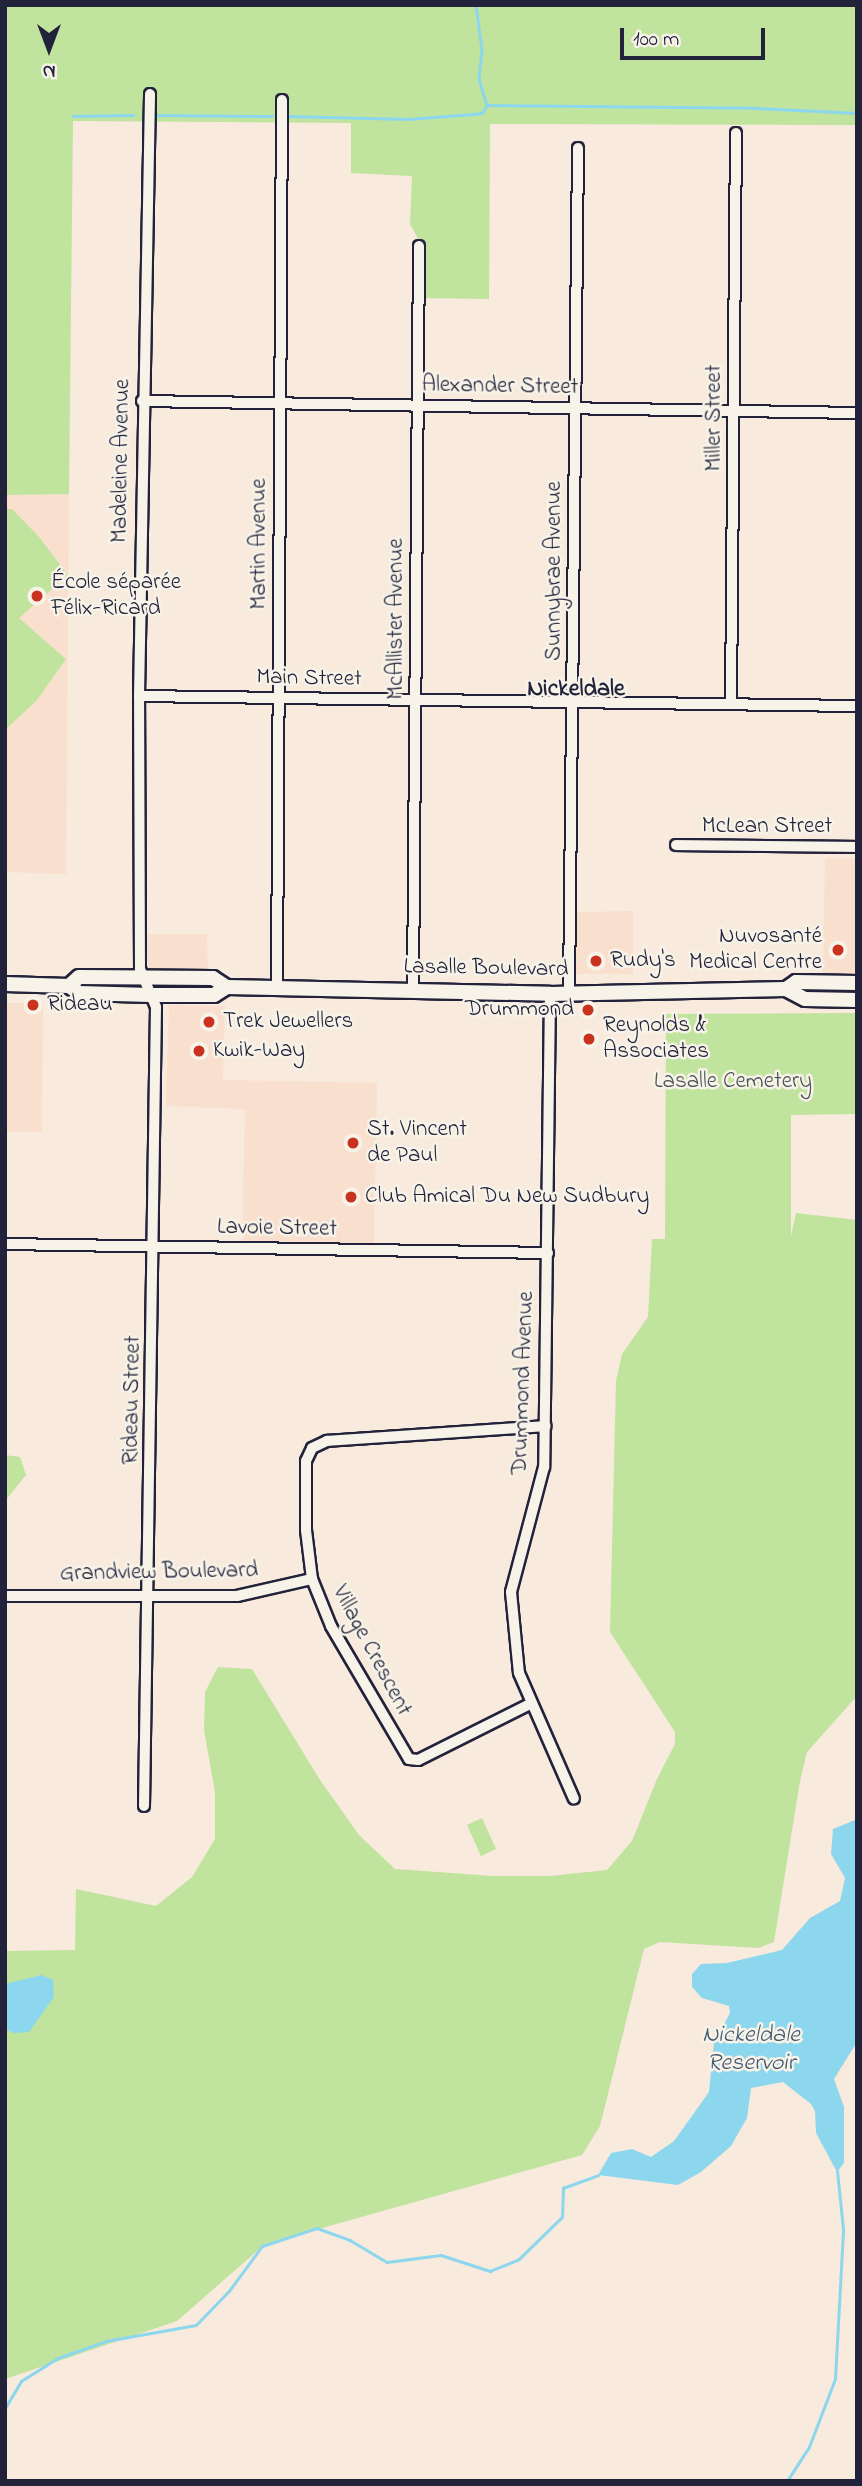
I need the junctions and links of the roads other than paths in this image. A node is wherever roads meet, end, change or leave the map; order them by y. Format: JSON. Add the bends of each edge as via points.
{"nodes":[{"id":1,"x":150,"y":94,"type":"dead end"},
{"id":2,"x":282,"y":100,"type":"dead end"},
{"id":3,"x":736,"y":133,"type":"dead end"},
{"id":4,"x":578,"y":148,"type":"dead end"},
{"id":5,"x":419,"y":246,"type":"dead end"},
{"id":6,"x":142,"y":401,"type":"junction"},
{"id":7,"x":280,"y":403,"type":"junction"},
{"id":8,"x":418,"y":405,"type":"junction"},
{"id":9,"x":576,"y":408,"type":"junction"},
{"id":10,"x":735,"y":410,"type":"junction"},
{"id":11,"x":857,"y":413,"type":"edge"},
{"id":12,"x":139,"y":696,"type":"junction"},
{"id":13,"x":279,"y":698,"type":"junction"},
{"id":14,"x":415,"y":700,"type":"junction"},
{"id":15,"x":574,"y":702,"type":"junction"},
{"id":16,"x":732,"y":704,"type":"junction"},
{"id":17,"x":857,"y":706,"type":"edge"},
{"id":18,"x":676,"y":845,"type":"dead end"},
{"id":19,"x":857,"y":847,"type":"edge"},
{"id":20,"x":143,"y":977,"type":"junction"},
{"id":21,"x":857,"y":983,"type":"edge"},
{"id":22,"x":5,"y":985,"type":"edge"},
{"id":23,"x":69,"y":986,"type":"junction"},
{"id":24,"x":227,"y":987,"type":"junction"},
{"id":25,"x":277,"y":988,"type":"junction"},
{"id":26,"x":786,"y":989,"type":"junction"},
{"id":27,"x":413,"y":991,"type":"junction"},
{"id":28,"x":550,"y":994,"type":"junction"},
{"id":29,"x":569,"y":994,"type":"junction"},
{"id":30,"x":151,"y":995,"type":"junction"},
{"id":31,"x":857,"y":1000,"type":"edge"},
{"id":32,"x":5,"y":1244,"type":"edge"},
{"id":33,"x":155,"y":1246,"type":"junction"},
{"id":34,"x":548,"y":1253,"type":"junction"},
{"id":35,"x":545,"y":1426,"type":"junction"},
{"id":36,"x":312,"y":1579,"type":"junction"},
{"id":37,"x":149,"y":1594,"type":"junction"},
{"id":38,"x":5,"y":1596,"type":"edge"},
{"id":39,"x":530,"y":1704,"type":"junction"},
{"id":40,"x":574,"y":1799,"type":"dead end"},
{"id":41,"x":144,"y":1806,"type":"dead end"}],
"edges":[{"from":1,"to":6,"type":"street","name":"Madeleine Avenue"},
{"from":2,"to":7,"type":"street","name":"Martin Avenue"},
{"from":3,"to":10,"type":"street","name":"Miller Street"},
{"from":4,"to":9,"type":"street","name":"Sunnybrae Avenue"},
{"from":5,"to":8,"type":"street","name":"McAllister Avenue"},
{"from":6,"to":7,"type":"street","name":"Alexander Street"},
{"from":6,"to":12,"type":"street","name":"Madeleine Avenue"},
{"from":7,"to":8,"type":"street","name":"Alexander Street"},
{"from":7,"to":13,"type":"street","name":"Martin Avenue"},
{"from":8,"to":9,"type":"street","name":"Alexander Street"},
{"from":8,"to":14,"type":"street","name":"McAllister Avenue"},
{"from":9,"to":10,"type":"street","name":"Alexander Street"},
{"from":9,"to":15,"type":"street","name":"Sunnybrae Avenue"},
{"from":10,"to":11,"type":"street","name":"Alexander Street"},
{"from":10,"to":16,"type":"street","name":"Miller Street"},
{"from":12,"to":13,"type":"street","name":"Main Street"},
{"from":12,"to":20,"type":"street","name":"Madeleine Avenue"},
{"from":13,"to":14,"type":"street","name":"Main Street"},
{"from":13,"to":25,"type":"street","name":"Martin Avenue"},
{"from":14,"to":15,"type":"street","name":"Main Street"},
{"from":14,"to":27,"type":"street","name":"McAllister Avenue"},
{"from":15,"to":16,"type":"street","name":"Main Street"},
{"from":15,"to":29,"type":"street","name":"Sunnybrae Avenue"},
{"from":16,"to":17,"type":"street","name":"Main Street"},
{"from":18,"to":19,"type":"street","name":"McLean Street"},
{"from":20,"to":23,"type":"main road","name":"Lasalle Boulevard","via":[[79,977]]},
{"from":20,"to":24,"type":"main road","name":"Lasalle Boulevard","via":[[213,978]]},
{"from":20,"to":30,"type":"street","name":"Madeleine Avenue"},
{"from":21,"to":26,"type":"main road","name":"Lasalle Boulevard","via":[[796,982]]},
{"from":22,"to":23,"type":"main road","name":"Lasalle Boulevard"},
{"from":23,"to":30,"type":"main road","name":"Lasalle Boulevard","via":[[79,993]]},
{"from":24,"to":25,"type":"main road","name":"Lasalle Boulevard"},
{"from":24,"to":30,"type":"main road","name":"Lasalle Boulevard","via":[[214,995]]},
{"from":25,"to":27,"type":"main road","name":"Lasalle Boulevard"},
{"from":26,"to":29,"type":"main road","name":"Lasalle Boulevard"},
{"from":26,"to":31,"type":"main road","name":"Lasalle Boulevard","via":[[805,999]]},
{"from":27,"to":28,"type":"main road","name":"Lasalle Boulevard"},
{"from":28,"to":29,"type":"main road","name":"Lasalle Boulevard"},
{"from":28,"to":34,"type":"street","name":"Drummond Avenue"},
{"from":30,"to":33,"type":"street","name":"Rideau Street","via":[[156,1007]]},
{"from":32,"to":33,"type":"street","name":"Lavoie Street"},
{"from":33,"to":34,"type":"street","name":"Lavoie Street"},
{"from":33,"to":37,"type":"street","name":"Rideau Street"},
{"from":34,"to":35,"type":"street","name":"Drummond Avenue"},
{"from":35,"to":36,"type":"street","name":"Village Crescent","via":[[327,1441],[312,1448],[306,1461],[306,1530]]},
{"from":35,"to":39,"type":"street","name":"Drummond Avenue","via":[[544,1467],[511,1592],[519,1673]]},
{"from":36,"to":37,"type":"street","name":"Grandview Boulevard","via":[[237,1596]]},
{"from":36,"to":39,"type":"street","name":"Village Crescent","via":[[331,1626],[409,1759],[418,1760]]},
{"from":37,"to":38,"type":"street","name":"Grandview Boulevard"},
{"from":37,"to":41,"type":"street","name":"Rideau Street"},
{"from":39,"to":40,"type":"street","name":"Drummond Avenue"}]}
